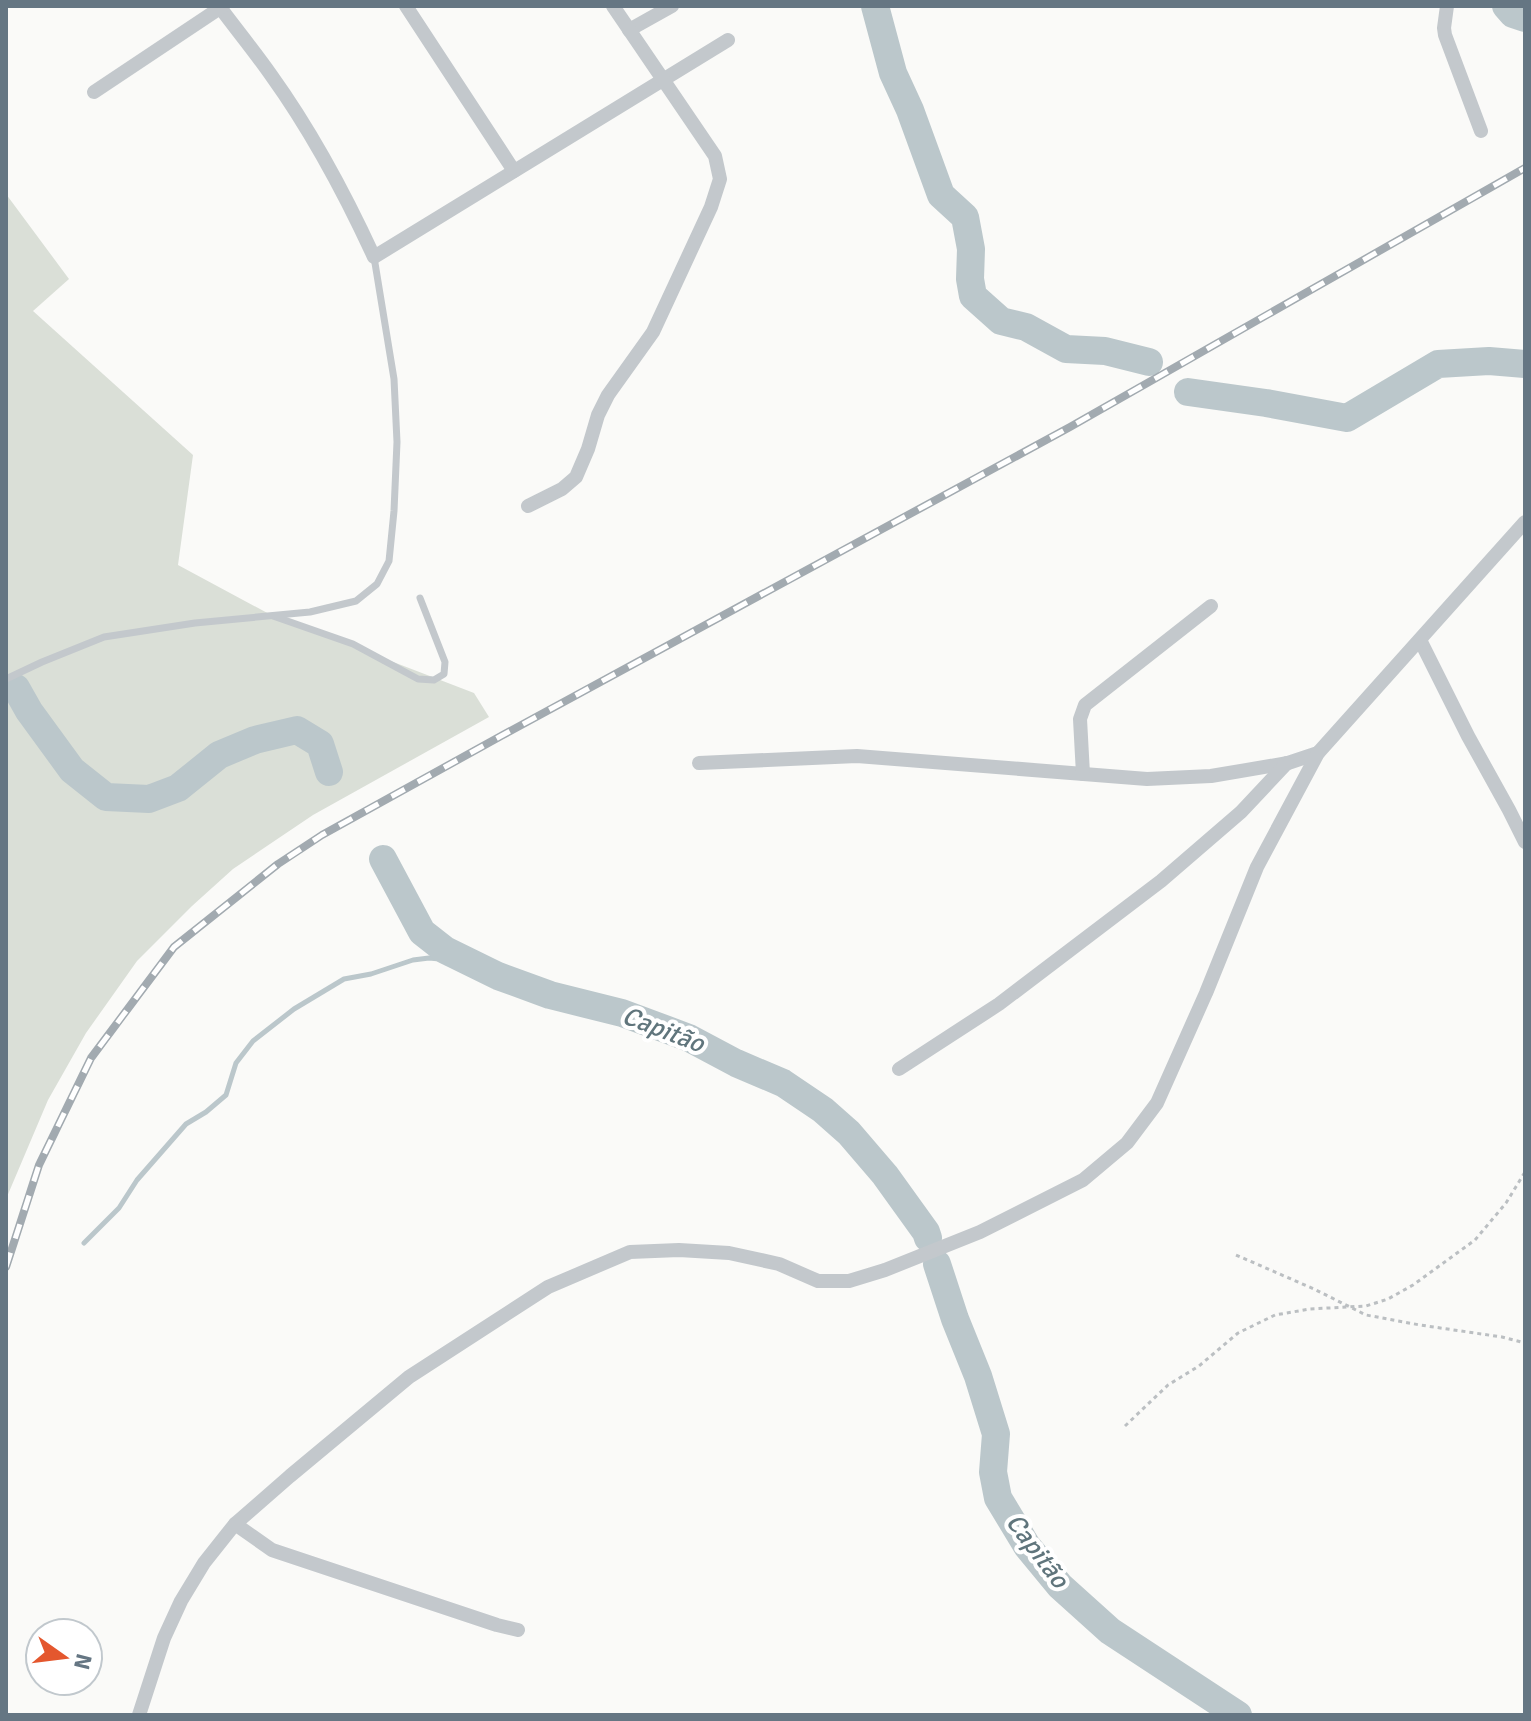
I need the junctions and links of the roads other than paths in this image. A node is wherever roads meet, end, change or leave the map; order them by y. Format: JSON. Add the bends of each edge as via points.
{"nodes":[{"id":1,"x":406,"y":6,"type":"edge"},
{"id":2,"x":613,"y":6,"type":"edge"},
{"id":3,"x":672,"y":6,"type":"edge"},
{"id":4,"x":1447,"y":6,"type":"edge"},
{"id":5,"x":221,"y":7,"type":"edge"},
{"id":6,"x":629,"y":30,"type":"junction"},
{"id":7,"x":728,"y":40,"type":"dead end"},
{"id":8,"x":662,"y":80,"type":"junction"},
{"id":9,"x":94,"y":92,"type":"dead end"},
{"id":10,"x":1481,"y":131,"type":"dead end"},
{"id":11,"x":514,"y":171,"type":"junction"},
{"id":12,"x":374,"y":257,"type":"junction"},
{"id":13,"x":528,"y":506,"type":"dead end"},
{"id":14,"x":1525,"y":522,"type":"edge"},
{"id":15,"x":420,"y":598,"type":"dead end"},
{"id":16,"x":1211,"y":606,"type":"dead end"},
{"id":17,"x":271,"y":615,"type":"junction"},
{"id":18,"x":1420,"y":640,"type":"junction"},
{"id":19,"x":6,"y":679,"type":"edge"},
{"id":20,"x":1318,"y":753,"type":"junction"},
{"id":21,"x":699,"y":763,"type":"dead end"},
{"id":22,"x":1288,"y":763,"type":"junction"},
{"id":23,"x":1083,"y":774,"type":"junction"},
{"id":24,"x":1509,"y":810,"type":"junction"},
{"id":25,"x":1525,"y":812,"type":"edge"},
{"id":26,"x":1525,"y":842,"type":"edge"},
{"id":27,"x":899,"y":1069,"type":"dead end"},
{"id":28,"x":235,"y":1524,"type":"junction"},
{"id":29,"x":518,"y":1630,"type":"dead end"},
{"id":30,"x":139,"y":1715,"type":"edge"}],
"edges":[{"from":1,"to":11,"type":"street"},
{"from":2,"to":6,"type":"street"},
{"from":3,"to":6,"type":"street"},
{"from":4,"to":10,"type":"street","via":[[1445,35]]},
{"from":5,"to":9,"type":"street"},
{"from":5,"to":12,"type":"street","via":[[300,120]]},
{"from":6,"to":8,"type":"street"},
{"from":7,"to":8,"type":"street"},
{"from":8,"to":11,"type":"street"},
{"from":8,"to":13,"type":"street","via":[[715,156],[720,179],[653,332],[598,415],[576,477]]},
{"from":11,"to":12,"type":"street"},
{"from":12,"to":17,"type":"lane","via":[[394,379],[397,442],[389,561],[377,584],[356,601]]},
{"from":14,"to":18,"type":"street"},
{"from":15,"to":17,"type":"lane","via":[[445,662],[444,674],[434,680],[418,679],[353,644]]},
{"from":16,"to":23,"type":"street","via":[[1085,705],[1080,719]]},
{"from":17,"to":19,"type":"lane","via":[[104,637]]},
{"from":18,"to":20,"type":"street"},
{"from":18,"to":24,"type":"street"},
{"from":20,"to":22,"type":"street"},
{"from":20,"to":28,"type":"street","via":[[1257,867],[1157,1103],[1127,1143],[1083,1180],[980,1232],[849,1281],[818,1281],[779,1264],[729,1253],[630,1252],[548,1287],[409,1377]]},
{"from":21,"to":23,"type":"street","via":[[857,756]]},
{"from":22,"to":23,"type":"street","via":[[1211,776]]},
{"from":22,"to":27,"type":"street","via":[[1161,881],[999,1004]]},
{"from":24,"to":25,"type":"street"},
{"from":24,"to":26,"type":"street"},
{"from":28,"to":29,"type":"street","via":[[272,1550]]},
{"from":28,"to":30,"type":"street","via":[[181,1601]]}]}
